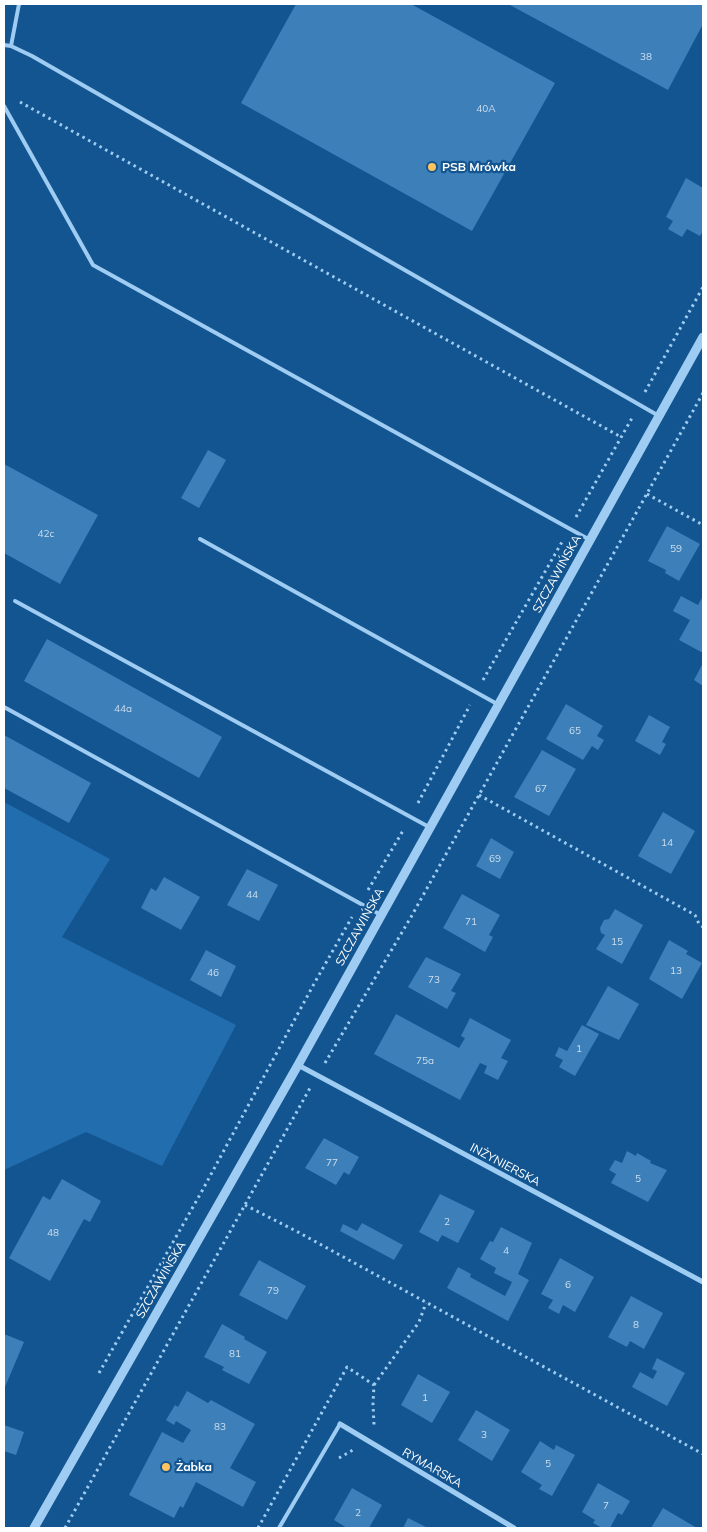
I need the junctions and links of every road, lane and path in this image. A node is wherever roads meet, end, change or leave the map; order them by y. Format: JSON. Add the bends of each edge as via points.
{"nodes":[{"id":1,"x":19,"y":4,"type":"edge"},
{"id":2,"x":4,"y":45,"type":"edge"},
{"id":3,"x":10,"y":46,"type":"junction"},
{"id":4,"x":12,"y":98,"type":"dead end"},
{"id":5,"x":4,"y":106,"type":"edge"},
{"id":6,"x":703,"y":337,"type":"edge"},
{"id":7,"x":703,"y":393,"type":"edge"},
{"id":8,"x":659,"y":416,"type":"junction"},
{"id":9,"x":621,"y":437,"type":"dead end"},
{"id":10,"x":647,"y":494,"type":"junction"},
{"id":11,"x":703,"y":525,"type":"edge"},
{"id":12,"x":200,"y":539,"type":"dead end"},
{"id":13,"x":590,"y":540,"type":"junction"},
{"id":14,"x":15,"y":601,"type":"dead end"},
{"id":15,"x":499,"y":705,"type":"junction"},
{"id":16,"x":4,"y":707,"type":"edge"},
{"id":17,"x":479,"y":795,"type":"junction"},
{"id":18,"x":429,"y":827,"type":"junction"},
{"id":19,"x":381,"y":915,"type":"junction"},
{"id":20,"x":703,"y":927,"type":"edge"},
{"id":21,"x":298,"y":1065,"type":"junction"},
{"id":22,"x":317,"y":1076,"type":"junction"},
{"id":23,"x":245,"y":1206,"type":"junction"},
{"id":24,"x":703,"y":1282,"type":"edge"},
{"id":25,"x":426,"y":1303,"type":"junction"},
{"id":26,"x":374,"y":1385,"type":"dead end"},
{"id":27,"x":340,"y":1424,"type":"joint"},
{"id":28,"x":703,"y":1454,"type":"edge"},
{"id":29,"x":34,"y":1528,"type":"edge"},
{"id":30,"x":65,"y":1528,"type":"edge"},
{"id":31,"x":279,"y":1528,"type":"edge"},
{"id":32,"x":514,"y":1528,"type":"edge"}],
"edges":[{"from":1,"to":3,"type":"lane"},
{"from":2,"to":3,"type":"lane"},
{"from":3,"to":8,"type":"lane"},
{"from":4,"to":9,"type":"path"},
{"from":5,"to":13,"type":"lane","via":[[93,264]]},
{"from":6,"to":8,"type":"street","name":"SZCZAWIŃSKA"},
{"from":7,"to":10,"type":"path"},
{"from":8,"to":13,"type":"street","name":"SZCZAWIŃSKA"},
{"from":10,"to":11,"type":"path"},
{"from":10,"to":17,"type":"path"},
{"from":12,"to":15,"type":"lane"},
{"from":13,"to":15,"type":"street","name":"SZCZAWIŃSKA"},
{"from":14,"to":18,"type":"lane"},
{"from":15,"to":18,"type":"street","name":"SZCZAWIŃSKA"},
{"from":16,"to":19,"type":"lane"},
{"from":17,"to":20,"type":"path","via":[[695,915]]},
{"from":17,"to":22,"type":"path","via":[[412,917]]},
{"from":18,"to":19,"type":"street","name":"SZCZAWIŃSKA"},
{"from":19,"to":21,"type":"street","name":"SZCZAWIŃSKA"},
{"from":21,"to":22,"type":"street","name":"INŻYNIERSKA"},
{"from":21,"to":29,"type":"street","name":"SZCZAWIŃSKA"},
{"from":22,"to":23,"type":"path"},
{"from":22,"to":24,"type":"street","name":"INŻYNIERSKA"},
{"from":23,"to":25,"type":"path"},
{"from":23,"to":30,"type":"path"},
{"from":25,"to":26,"type":"path","via":[[419,1322]]},
{"from":25,"to":28,"type":"path"},
{"from":27,"to":31,"type":"lane"},
{"from":27,"to":32,"type":"street","name":"RYMARSKA"}]}
